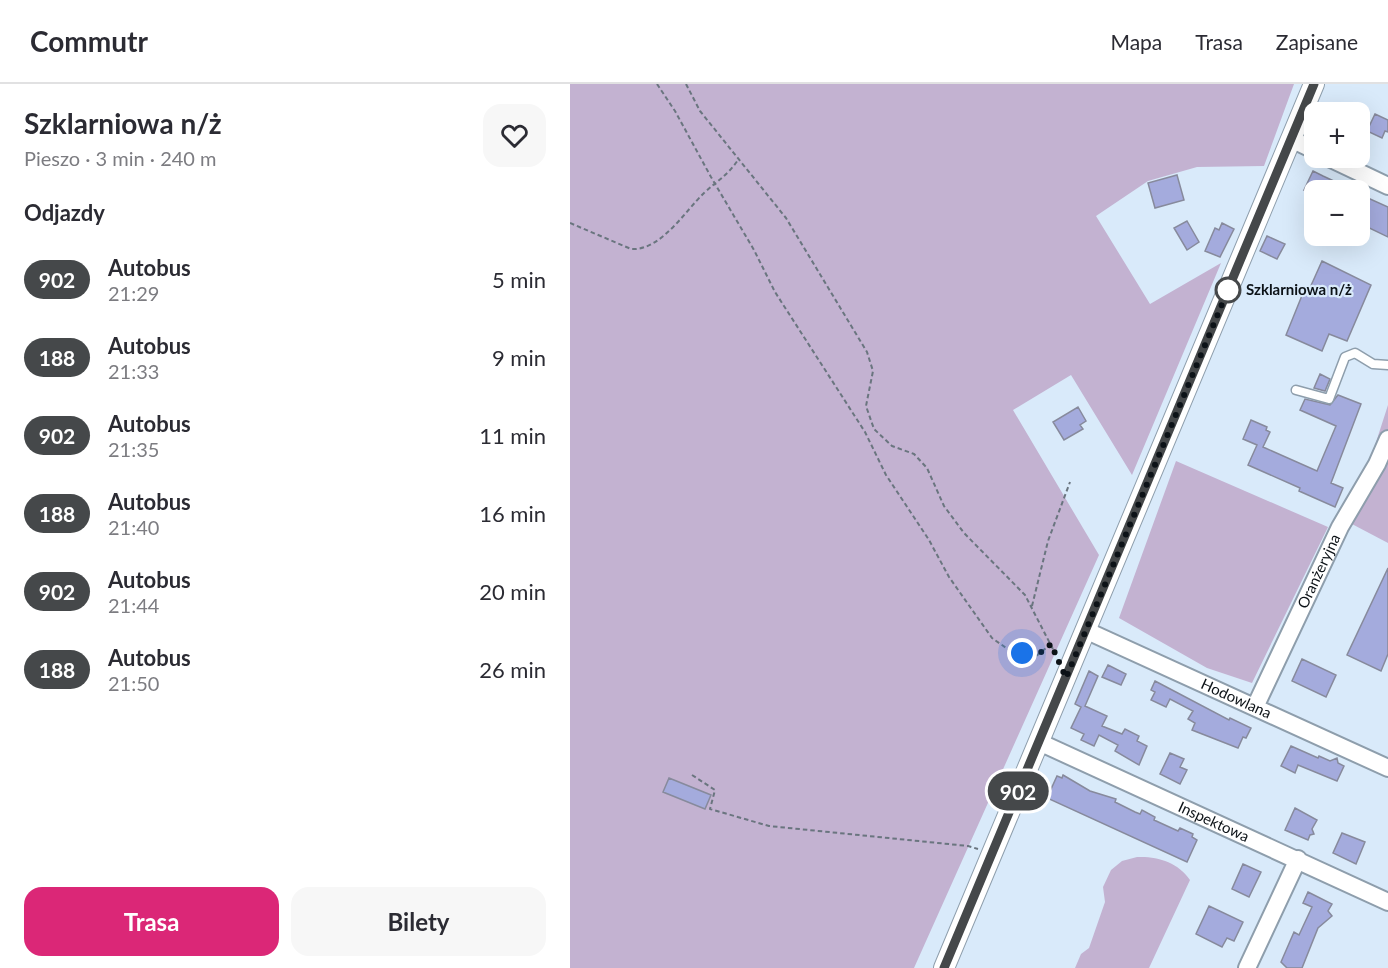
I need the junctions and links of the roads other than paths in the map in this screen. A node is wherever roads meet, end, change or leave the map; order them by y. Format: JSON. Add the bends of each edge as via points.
{"nodes":[{"id":1,"x":1314,"y":84,"type":"edge"},
{"id":2,"x":1291,"y":139,"type":"junction"},
{"id":3,"x":1304,"y":145,"type":"edge"},
{"id":4,"x":1350,"y":168,"type":"edge"},
{"id":5,"x":1388,"y":186,"type":"edge"},
{"id":6,"x":1388,"y":365,"type":"edge"},
{"id":7,"x":1296,"y":390,"type":"dead end"},
{"id":8,"x":1388,"y":439,"type":"edge"},
{"id":9,"x":1086,"y":630,"type":"junction"},
{"id":10,"x":1255,"y":707,"type":"junction"},
{"id":11,"x":1039,"y":742,"type":"junction"},
{"id":12,"x":1388,"y":768,"type":"edge"},
{"id":13,"x":1298,"y":860,"type":"junction"},
{"id":14,"x":1388,"y":902,"type":"edge"},
{"id":15,"x":944,"y":968,"type":"edge"},
{"id":16,"x":1247,"y":968,"type":"edge"}],
"edges":[{"from":1,"to":2,"type":"street"},
{"from":2,"to":3,"type":"street"},
{"from":2,"to":9,"type":"street"},
{"from":4,"to":5,"type":"street"},
{"from":6,"to":7,"type":"lane","via":[[1373,364],[1355,352],[1345,357],[1329,399]]},
{"from":8,"to":10,"type":"street","name":"Oranżeryjna","via":[[1340,527]]},
{"from":9,"to":10,"type":"street","name":"Hodowlana"},
{"from":9,"to":11,"type":"street"},
{"from":10,"to":12,"type":"street","name":"Hodowlana"},
{"from":11,"to":13,"type":"street","name":"Inspektowa"},
{"from":11,"to":15,"type":"street"},
{"from":13,"to":14,"type":"street","name":"Inspektowa"},
{"from":13,"to":16,"type":"street"}]}
